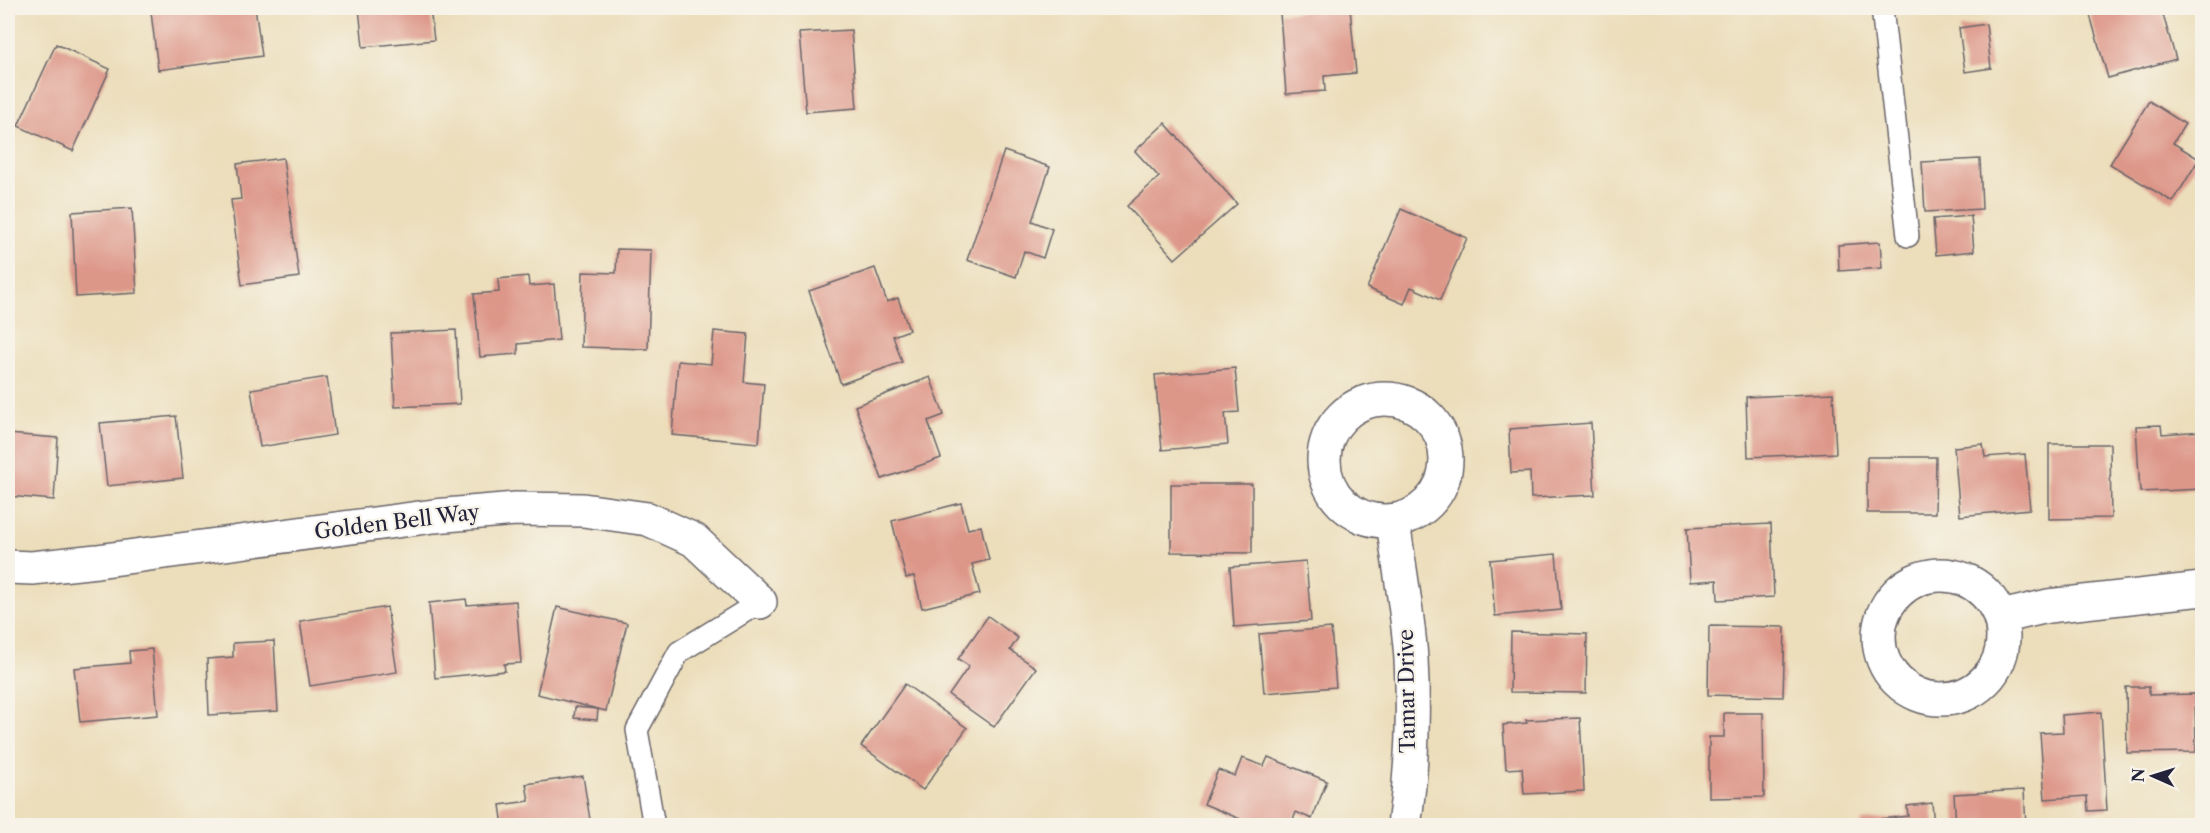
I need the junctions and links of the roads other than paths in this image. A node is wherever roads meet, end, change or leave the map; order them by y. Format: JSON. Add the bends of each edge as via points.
{"nodes":[{"id":1,"x":1882,"y":8,"type":"edge"},
{"id":2,"x":1908,"y":236,"type":"dead end"},
{"id":3,"x":1393,"y":521,"type":"dead end"},
{"id":4,"x":8,"y":567,"type":"edge"},
{"id":5,"x":2202,"y":589,"type":"edge"},
{"id":6,"x":760,"y":602,"type":"joint"},
{"id":7,"x":2001,"y":617,"type":"dead end"},
{"id":8,"x":654,"y":825,"type":"edge"},
{"id":9,"x":1404,"y":825,"type":"edge"}],
"edges":[{"from":1,"to":2,"type":"lane"},
{"from":3,"to":9,"type":"street","name":"Tamar Drive","via":[[1411,658]]},
{"from":4,"to":6,"type":"street","name":"Golden Bell Way","via":[[97,561],[434,516],[516,509],[583,510],[648,519],[694,540]]},
{"from":5,"to":7,"type":"street","via":[[2048,606]]},
{"from":6,"to":8,"type":"lane","via":[[679,652],[637,730]]}]}
